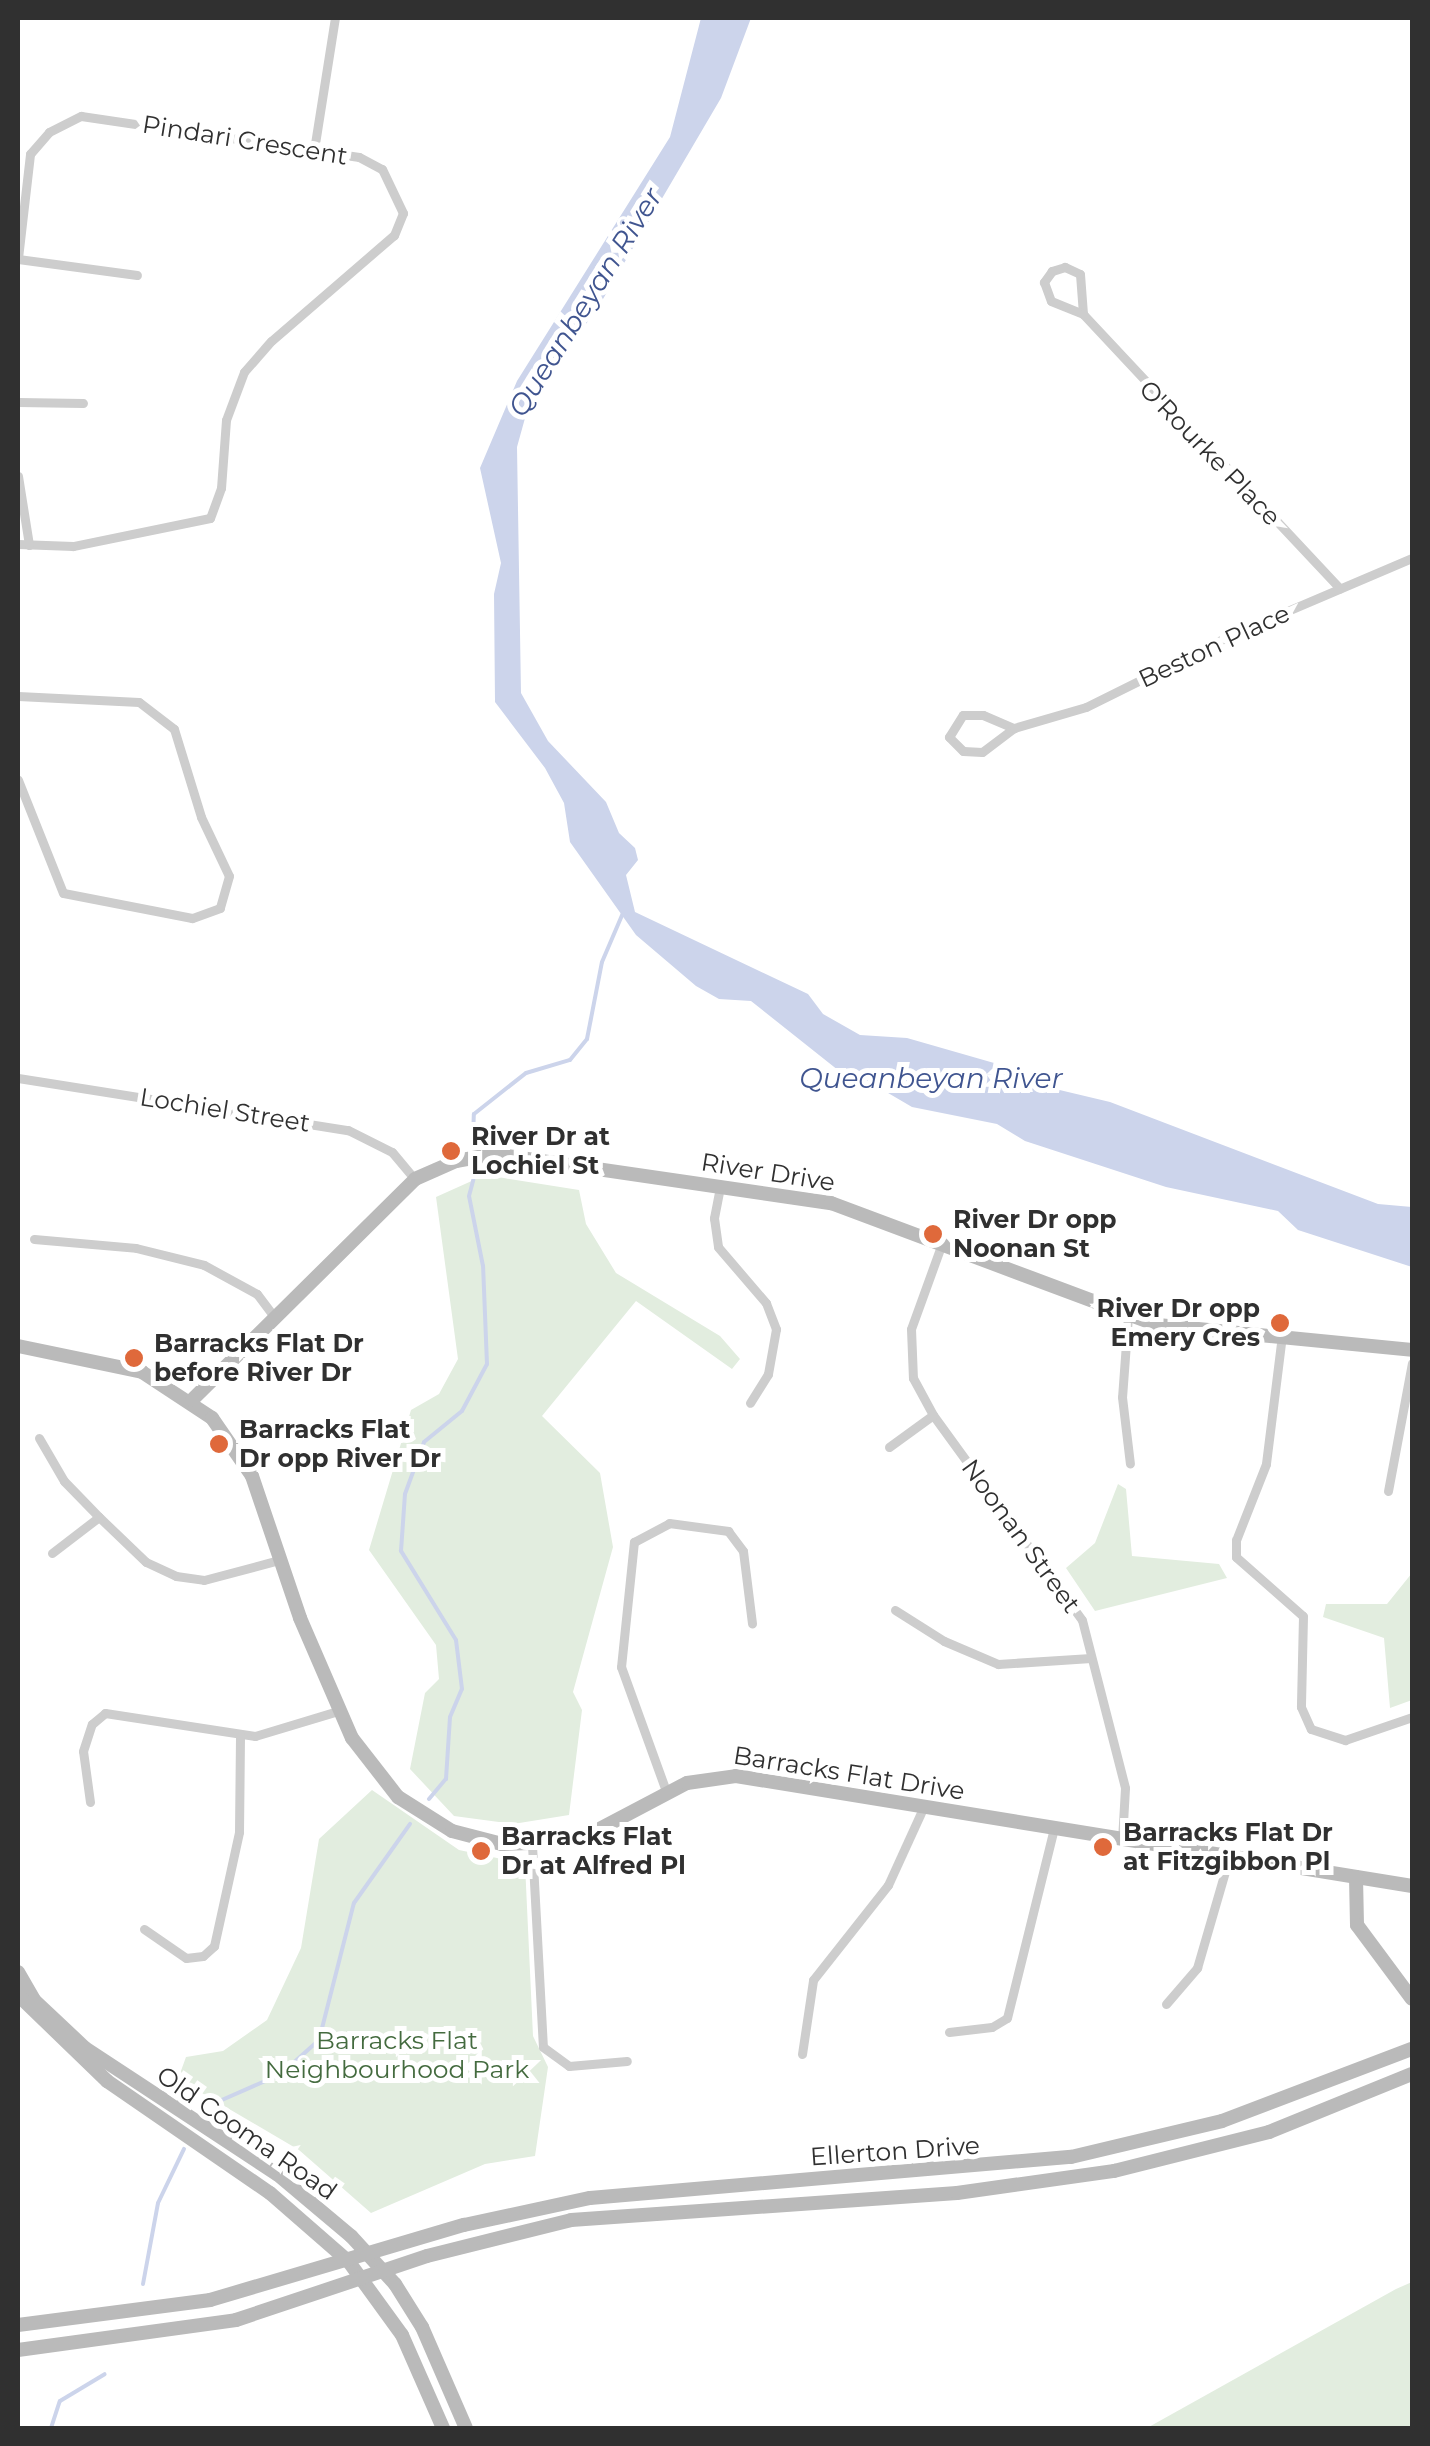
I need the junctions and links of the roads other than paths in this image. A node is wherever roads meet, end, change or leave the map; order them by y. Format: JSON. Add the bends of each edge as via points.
{"nodes":[{"id":1,"x":335,"y":18,"type":"edge"},
{"id":2,"x":314,"y":150,"type":"junction"},
{"id":3,"x":18,"y":258,"type":"edge"},
{"id":4,"x":137,"y":276,"type":"dead end"},
{"id":5,"x":1083,"y":314,"type":"junction"},
{"id":6,"x":18,"y":402,"type":"edge"},
{"id":7,"x":83,"y":404,"type":"dead end"},
{"id":8,"x":18,"y":476,"type":"edge"},
{"id":9,"x":23,"y":545,"type":"edge"},
{"id":10,"x":1412,"y":558,"type":"edge"},
{"id":11,"x":1340,"y":589,"type":"junction"},
{"id":12,"x":18,"y":696,"type":"edge"},
{"id":13,"x":1014,"y":728,"type":"junction"},
{"id":14,"x":18,"y":780,"type":"edge"},
{"id":15,"x":18,"y":1078,"type":"edge"},
{"id":16,"x":416,"y":1179,"type":"junction"},
{"id":17,"x":720,"y":1187,"type":"junction"},
{"id":18,"x":34,"y":1239,"type":"dead end"},
{"id":19,"x":941,"y":1246,"type":"junction"},
{"id":20,"x":272,"y":1315,"type":"junction"},
{"id":21,"x":1128,"y":1316,"type":"junction"},
{"id":22,"x":1282,"y":1335,"type":"junction"},
{"id":23,"x":18,"y":1346,"type":"edge"},
{"id":24,"x":1412,"y":1350,"type":"edge"},
{"id":25,"x":1412,"y":1363,"type":"edge"},
{"id":26,"x":192,"y":1400,"type":"junction"},
{"id":27,"x":750,"y":1403,"type":"dead end"},
{"id":28,"x":933,"y":1416,"type":"junction"},
{"id":29,"x":40,"y":1438,"type":"dead end"},
{"id":30,"x":888,"y":1447,"type":"dead end"},
{"id":31,"x":1130,"y":1464,"type":"dead end"},
{"id":32,"x":1388,"y":1491,"type":"dead end"},
{"id":33,"x":99,"y":1517,"type":"junction"},
{"id":34,"x":52,"y":1552,"type":"dead end"},
{"id":35,"x":279,"y":1560,"type":"junction"},
{"id":36,"x":895,"y":1610,"type":"dead end"},
{"id":37,"x":752,"y":1623,"type":"dead end"},
{"id":38,"x":1091,"y":1658,"type":"junction"},
{"id":39,"x":338,"y":1711,"type":"junction"},
{"id":40,"x":1412,"y":1717,"type":"edge"},
{"id":41,"x":240,"y":1735,"type":"junction"},
{"id":42,"x":666,"y":1791,"type":"junction"},
{"id":43,"x":90,"y":1802,"type":"dead end"},
{"id":44,"x":924,"y":1806,"type":"junction"},
{"id":45,"x":1054,"y":1828,"type":"junction"},
{"id":46,"x":1122,"y":1840,"type":"junction"},
{"id":47,"x":532,"y":1845,"type":"junction"},
{"id":48,"x":1229,"y":1858,"type":"junction"},
{"id":49,"x":1356,"y":1878,"type":"junction"},
{"id":50,"x":1412,"y":1886,"type":"edge"},
{"id":51,"x":144,"y":1929,"type":"dead end"},
{"id":52,"x":18,"y":1972,"type":"edge"},
{"id":53,"x":1412,"y":1999,"type":"edge"},
{"id":54,"x":24,"y":2004,"type":"edge"},
{"id":55,"x":1166,"y":2004,"type":"dead end"},
{"id":56,"x":949,"y":2032,"type":"dead end"},
{"id":57,"x":1412,"y":2049,"type":"edge"},
{"id":58,"x":802,"y":2054,"type":"dead end"},
{"id":59,"x":627,"y":2061,"type":"dead end"},
{"id":60,"x":1412,"y":2074,"type":"edge"},
{"id":61,"x":203,"y":2137,"type":"junction"},
{"id":62,"x":370,"y":2256,"type":"junction"},
{"id":63,"x":349,"y":2262,"type":"junction"},
{"id":64,"x":385,"y":2272,"type":"junction"},
{"id":65,"x":364,"y":2280,"type":"junction"},
{"id":66,"x":18,"y":2326,"type":"edge"},
{"id":67,"x":18,"y":2350,"type":"edge"},
{"id":68,"x":443,"y":2428,"type":"edge"},
{"id":69,"x":466,"y":2428,"type":"edge"}],
"edges":[{"from":1,"to":2,"type":"street"},
{"from":2,"to":3,"type":"street","name":"Pindari Crescent","via":[[82,116],[48,132],[30,154]]},
{"from":2,"to":9,"type":"street","name":"Pindari Crescent","via":[[382,168],[402,213],[394,235],[244,372],[226,420],[218,507],[210,518],[91,544]]},
{"from":3,"to":4,"type":"street"},
{"from":5,"to":5,"type":"street","name":"O'Rourke Place","via":[[1046,296],[1044,282],[1052,270],[1065,266],[1080,274]]},
{"from":5,"to":11,"type":"street","name":"O'Rourke Place"},
{"from":6,"to":7,"type":"street"},
{"from":8,"to":9,"type":"street","name":"Pindari Crescent"},
{"from":10,"to":11,"type":"street","name":"Beston Place"},
{"from":11,"to":13,"type":"street","name":"Beston Place","via":[[1086,707]]},
{"from":12,"to":14,"type":"street","via":[[138,702],[174,728],[200,817],[229,876],[220,908],[192,918],[63,893]]},
{"from":13,"to":13,"type":"street","name":"Beston Place","via":[[974,754],[949,736],[954,721],[973,713]]},
{"from":15,"to":16,"type":"street","name":"Lochiel Street","via":[[348,1130],[392,1152]]},
{"from":16,"to":17,"type":"main road","name":"River Drive","via":[[494,1154]]},
{"from":16,"to":20,"type":"main road","name":"River Drive"},
{"from":17,"to":19,"type":"main road","name":"River Drive","via":[[831,1203]]},
{"from":17,"to":27,"type":"street","via":[[718,1247],[766,1302],[776,1330],[768,1374]]},
{"from":18,"to":20,"type":"street","via":[[136,1248],[204,1265],[257,1294]]},
{"from":19,"to":21,"type":"main road","name":"River Drive"},
{"from":19,"to":28,"type":"street","name":"Noonan Street","via":[[909,1347],[912,1378]]},
{"from":20,"to":26,"type":"main road","name":"River Drive"},
{"from":21,"to":22,"type":"main road","name":"River Drive","via":[[1193,1331]]},
{"from":21,"to":31,"type":"street","via":[[1122,1398]]},
{"from":22,"to":24,"type":"main road","name":"River Drive"},
{"from":22,"to":40,"type":"street","via":[[1266,1464],[1236,1540],[1236,1557],[1303,1616],[1300,1704],[1311,1728],[1345,1740]]},
{"from":23,"to":26,"type":"main road","name":"Barracks Flat Drive","via":[[127,1367]]},
{"from":25,"to":32,"type":"street"},
{"from":26,"to":35,"type":"main road","name":"Barracks Flat Drive","via":[[245,1462]]},
{"from":28,"to":30,"type":"street"},
{"from":28,"to":38,"type":"street","name":"Noonan Street","via":[[1059,1584],[1082,1620]]},
{"from":29,"to":33,"type":"street","via":[[64,1482]]},
{"from":33,"to":34,"type":"street"},
{"from":33,"to":35,"type":"street","via":[[146,1562],[176,1576],[204,1580]]},
{"from":35,"to":39,"type":"main road","name":"Barracks Flat Drive"},
{"from":36,"to":38,"type":"street","via":[[998,1664]]},
{"from":37,"to":42,"type":"street","via":[[743,1551],[728,1531],[669,1524],[634,1542],[620,1667]]},
{"from":38,"to":46,"type":"street","name":"Noonan Street","via":[[1125,1788]]},
{"from":39,"to":41,"type":"street","via":[[286,1732]]},
{"from":39,"to":47,"type":"main road","name":"Barracks Flat Drive","via":[[379,1776],[424,1816],[486,1842]]},
{"from":41,"to":43,"type":"street","via":[[99,1716],[83,1751]]},
{"from":41,"to":51,"type":"street","via":[[240,1826],[215,1944],[204,1956],[186,1958]]},
{"from":42,"to":44,"type":"main road","name":"Barracks Flat Drive","via":[[736,1776]]},
{"from":42,"to":47,"type":"main road","name":"Barracks Flat Drive","via":[[592,1833]]},
{"from":44,"to":45,"type":"main road","name":"Barracks Flat Drive"},
{"from":44,"to":58,"type":"street","via":[[888,1885],[813,1980]]},
{"from":45,"to":46,"type":"main road","name":"Barracks Flat Drive"},
{"from":45,"to":56,"type":"street","via":[[1007,2018]]},
{"from":46,"to":48,"type":"main road","name":"Barracks Flat Drive"},
{"from":47,"to":59,"type":"street","via":[[543,2047],[569,2066]]},
{"from":48,"to":49,"type":"main road","name":"Barracks Flat Drive"},
{"from":48,"to":55,"type":"street","via":[[1197,1968]]},
{"from":49,"to":50,"type":"main road","name":"Barracks Flat Drive"},
{"from":49,"to":53,"type":"main road","via":[[1357,1925]]},
{"from":52,"to":54,"type":"main road"},
{"from":54,"to":61,"type":"main road","name":"Old Cooma Road","via":[[193,2120]]},
{"from":54,"to":61,"type":"main road","name":"Old Cooma Road","via":[[107,2081],[184,2134]]},
{"from":57,"to":62,"type":"main road","name":"Ellerton Drive","via":[[1277,2104],[1089,2153],[951,2171],[590,2198],[464,2225]]},
{"from":60,"to":64,"type":"main road","name":"Ellerton Drive","via":[[1269,2132],[1114,2171],[956,2193],[611,2214],[502,2235]]},
{"from":61,"to":62,"type":"main road","name":"Old Cooma Road","via":[[307,2197]]},
{"from":61,"to":63,"type":"main road","name":"Old Cooma Road"},
{"from":62,"to":63,"type":"main road","name":"Ellerton Drive"},
{"from":62,"to":64,"type":"main road","name":"Old Cooma Road"},
{"from":63,"to":65,"type":"main road","name":"Old Cooma Road"},
{"from":63,"to":66,"type":"main road","name":"Ellerton Drive","via":[[210,2300]]},
{"from":64,"to":65,"type":"main road","name":"Ellerton Drive"},
{"from":64,"to":69,"type":"main road","name":"Old Cooma Road","via":[[440,2362]]},
{"from":65,"to":67,"type":"main road","name":"Ellerton Drive","via":[[208,2326]]},
{"from":65,"to":68,"type":"main road","name":"Old Cooma Road","via":[[402,2335]]}]}
